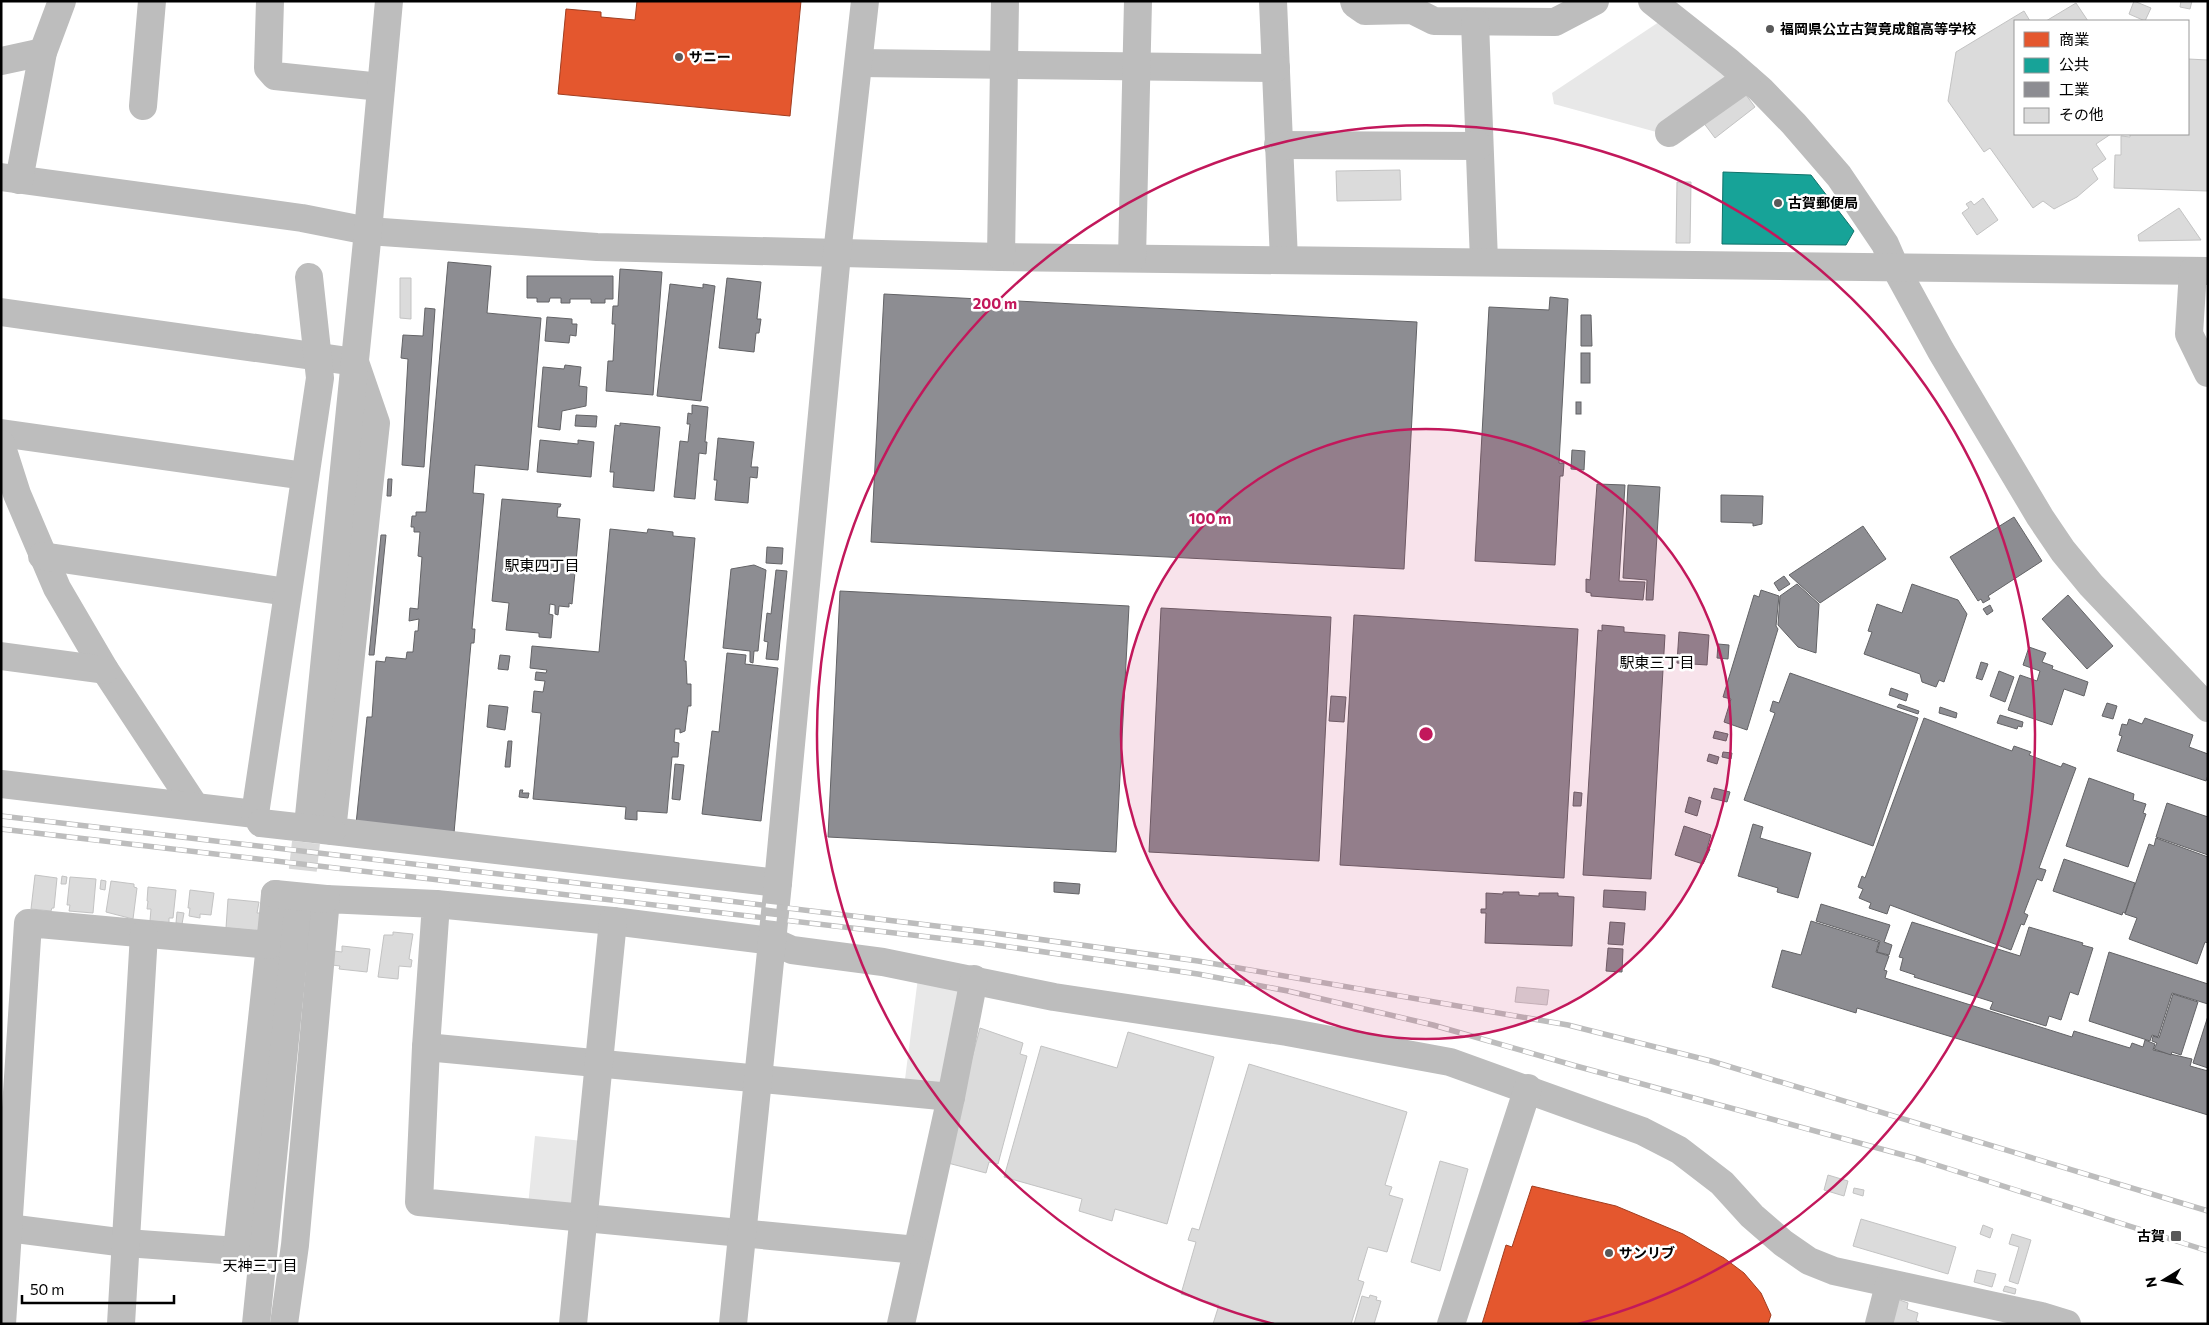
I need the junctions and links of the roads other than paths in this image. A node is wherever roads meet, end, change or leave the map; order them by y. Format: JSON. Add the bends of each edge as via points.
{"nodes":[{"id":1,"x":62,"y":1,"type":"edge"},
{"id":2,"x":152,"y":1,"type":"edge"},
{"id":3,"x":270,"y":1,"type":"edge"},
{"id":4,"x":389,"y":1,"type":"edge"},
{"id":5,"x":865,"y":1,"type":"edge"},
{"id":6,"x":1005,"y":1,"type":"edge"},
{"id":7,"x":1138,"y":1,"type":"edge"},
{"id":8,"x":1273,"y":1,"type":"edge"},
{"id":9,"x":1354,"y":1,"type":"edge"},
{"id":10,"x":1595,"y":1,"type":"edge"},
{"id":11,"x":1652,"y":1,"type":"edge"},
{"id":12,"x":1475,"y":22,"type":"junction"},
{"id":13,"x":43,"y":52,"type":"junction"},
{"id":14,"x":1,"y":61,"type":"edge"},
{"id":15,"x":858,"y":63,"type":"junction"},
{"id":16,"x":1004,"y":65,"type":"junction"},
{"id":17,"x":1136,"y":66,"type":"junction"},
{"id":18,"x":1276,"y":68,"type":"junction"},
{"id":19,"x":1747,"y":78,"type":"junction"},
{"id":20,"x":381,"y":87,"type":"junction"},
{"id":21,"x":143,"y":106,"type":"dead end"},
{"id":22,"x":1669,"y":133,"type":"dead end"},
{"id":23,"x":1278,"y":144,"type":"junction"},
{"id":24,"x":1479,"y":146,"type":"junction"},
{"id":25,"x":10,"y":179,"type":"edge"},
{"id":26,"x":368,"y":231,"type":"junction"},
{"id":27,"x":837,"y":254,"type":"junction"},
{"id":28,"x":1001,"y":257,"type":"junction"},
{"id":29,"x":1132,"y":258,"type":"junction"},
{"id":30,"x":1284,"y":260,"type":"junction"},
{"id":31,"x":1484,"y":261,"type":"junction"},
{"id":32,"x":1895,"y":267,"type":"junction"},
{"id":33,"x":2200,"y":271,"type":"edge"},
{"id":34,"x":309,"y":277,"type":"dead end"},
{"id":35,"x":1,"y":312,"type":"edge"},
{"id":36,"x":317,"y":358,"type":"junction"},
{"id":37,"x":354,"y":362,"type":"junction"},
{"id":38,"x":2208,"y":374,"type":"edge"},
{"id":39,"x":1,"y":433,"type":"edge"},
{"id":40,"x":1,"y":444,"type":"edge"},
{"id":41,"x":305,"y":476,"type":"junction"},
{"id":42,"x":42,"y":556,"type":"junction"},
{"id":43,"x":287,"y":592,"type":"junction"},
{"id":44,"x":1,"y":656,"type":"edge"},
{"id":45,"x":105,"y":670,"type":"junction"},
{"id":46,"x":2208,"y":708,"type":"edge"},
{"id":47,"x":1,"y":784,"type":"edge"},
{"id":48,"x":194,"y":805,"type":"junction"},
{"id":49,"x":309,"y":816,"type":"tunnel mouth"},
{"id":50,"x":258,"y":818,"type":"junction"},
{"id":51,"x":332,"y":831,"type":"junction"},
{"id":52,"x":778,"y":883,"type":"junction"},
{"id":53,"x":326,"y":899,"type":"junction"},
{"id":54,"x":436,"y":904,"type":"junction"},
{"id":55,"x":298,"y":912,"type":"tunnel mouth"},
{"id":56,"x":613,"y":921,"type":"junction"},
{"id":57,"x":144,"y":934,"type":"junction"},
{"id":58,"x":772,"y":941,"type":"junction"},
{"id":59,"x":270,"y":945,"type":"junction"},
{"id":60,"x":974,"y":979,"type":"junction"},
{"id":61,"x":426,"y":1048,"type":"junction"},
{"id":62,"x":599,"y":1064,"type":"junction"},
{"id":63,"x":758,"y":1078,"type":"junction"},
{"id":64,"x":1528,"y":1088,"type":"junction"},
{"id":65,"x":951,"y":1097,"type":"junction"},
{"id":66,"x":584,"y":1219,"type":"junction"},
{"id":67,"x":8,"y":1228,"type":"junction"},
{"id":68,"x":742,"y":1234,"type":"junction"},
{"id":69,"x":126,"y":1243,"type":"junction"},
{"id":70,"x":917,"y":1250,"type":"junction"},
{"id":71,"x":236,"y":1251,"type":"junction"},
{"id":72,"x":263,"y":1261,"type":"junction"},
{"id":73,"x":1889,"y":1285,"type":"junction"},
{"id":74,"x":2,"y":1324,"type":"edge"},
{"id":75,"x":121,"y":1324,"type":"edge"},
{"id":76,"x":256,"y":1324,"type":"edge"},
{"id":77,"x":284,"y":1324,"type":"edge"},
{"id":78,"x":573,"y":1324,"type":"edge"},
{"id":79,"x":733,"y":1324,"type":"edge"},
{"id":80,"x":901,"y":1324,"type":"edge"},
{"id":81,"x":1451,"y":1324,"type":"edge"},
{"id":82,"x":1879,"y":1324,"type":"edge"},
{"id":83,"x":2067,"y":1324,"type":"edge"}],
"edges":[{"from":1,"to":13,"type":"street"},
{"from":2,"to":21,"type":"street"},
{"from":3,"to":20,"type":"street","via":[[268,68],[275,76]]},
{"from":4,"to":20,"type":"street"},
{"from":5,"to":15,"type":"street"},
{"from":6,"to":16,"type":"street"},
{"from":7,"to":17,"type":"street"},
{"from":8,"to":18,"type":"street"},
{"from":9,"to":12,"type":"street","via":[[1365,11],[1412,10],[1434,21]]},
{"from":10,"to":12,"type":"street","via":[[1555,22]]},
{"from":11,"to":19,"type":"street"},
{"from":12,"to":24,"type":"street"},
{"from":13,"to":14,"type":"street"},
{"from":13,"to":25,"type":"street"},
{"from":15,"to":16,"type":"street"},
{"from":15,"to":27,"type":"street"},
{"from":16,"to":17,"type":"street"},
{"from":16,"to":28,"type":"street"},
{"from":17,"to":18,"type":"street"},
{"from":17,"to":29,"type":"street"},
{"from":18,"to":23,"type":"street"},
{"from":19,"to":22,"type":"street"},
{"from":19,"to":32,"type":"street","via":[[1794,124],[1839,176],[1885,244]]},
{"from":20,"to":26,"type":"street"},
{"from":23,"to":24,"type":"street"},
{"from":23,"to":30,"type":"street"},
{"from":24,"to":31,"type":"street"},
{"from":25,"to":26,"type":"street","via":[[302,218]]},
{"from":26,"to":27,"type":"street","via":[[597,247]]},
{"from":26,"to":37,"type":"street"},
{"from":27,"to":28,"type":"street"},
{"from":27,"to":52,"type":"street"},
{"from":28,"to":29,"type":"street"},
{"from":29,"to":30,"type":"street"},
{"from":30,"to":31,"type":"street"},
{"from":31,"to":32,"type":"street"},
{"from":32,"to":33,"type":"street"},
{"from":32,"to":46,"type":"street","via":[[1941,350],[2063,551]]},
{"from":33,"to":38,"type":"street","via":[[2190,334]]},
{"from":34,"to":36,"type":"street"},
{"from":35,"to":36,"type":"street"},
{"from":36,"to":37,"type":"street"},
{"from":36,"to":41,"type":"street","via":[[320,378]]},
{"from":37,"to":49,"type":"street"},
{"from":37,"to":51,"type":"street","via":[[376,423]]},
{"from":39,"to":41,"type":"street"},
{"from":40,"to":42,"type":"street"},
{"from":41,"to":43,"type":"street"},
{"from":42,"to":43,"type":"street"},
{"from":42,"to":45,"type":"street"},
{"from":43,"to":50,"type":"street"},
{"from":44,"to":45,"type":"street"},
{"from":45,"to":48,"type":"street"},
{"from":47,"to":48,"type":"street"},
{"from":48,"to":50,"type":"street"},
{"from":50,"to":51,"type":"street","bridge":true},
{"from":51,"to":52,"type":"street"},
{"from":52,"to":58,"type":"street"},
{"from":53,"to":54,"type":"street"},
{"from":53,"to":59,"type":"street","bridge":true,"via":[[275,894]]},
{"from":53,"to":77,"type":"street","via":[[295,1245]]},
{"from":54,"to":56,"type":"street"},
{"from":54,"to":61,"type":"street"},
{"from":55,"to":72,"type":"street"},
{"from":56,"to":58,"type":"street"},
{"from":56,"to":62,"type":"street"},
{"from":57,"to":59,"type":"street"},
{"from":57,"to":67,"type":"street","via":[[28,923]]},
{"from":57,"to":69,"type":"street"},
{"from":58,"to":60,"type":"street","via":[[792,950]]},
{"from":58,"to":63,"type":"street"},
{"from":59,"to":71,"type":"street"},
{"from":60,"to":64,"type":"street","via":[[1054,996],[1287,1032],[1450,1062]]},
{"from":60,"to":65,"type":"street"},
{"from":61,"to":62,"type":"street"},
{"from":61,"to":66,"type":"street","via":[[419,1202]]},
{"from":62,"to":63,"type":"street"},
{"from":62,"to":66,"type":"street"},
{"from":63,"to":65,"type":"street"},
{"from":63,"to":68,"type":"street"},
{"from":64,"to":73,"type":"street","via":[[1642,1131],[1679,1150],[1722,1183],[1783,1243],[1809,1261],[1834,1272]]},
{"from":64,"to":81,"type":"street"},
{"from":65,"to":70,"type":"street"},
{"from":66,"to":68,"type":"street"},
{"from":66,"to":78,"type":"street"},
{"from":67,"to":69,"type":"street"},
{"from":67,"to":74,"type":"street"},
{"from":68,"to":70,"type":"street"},
{"from":68,"to":79,"type":"street"},
{"from":69,"to":71,"type":"street"},
{"from":69,"to":75,"type":"street"},
{"from":70,"to":80,"type":"street"},
{"from":71,"to":72,"type":"street"},
{"from":72,"to":76,"type":"street"},
{"from":73,"to":82,"type":"street"},
{"from":73,"to":83,"type":"street"}]}
